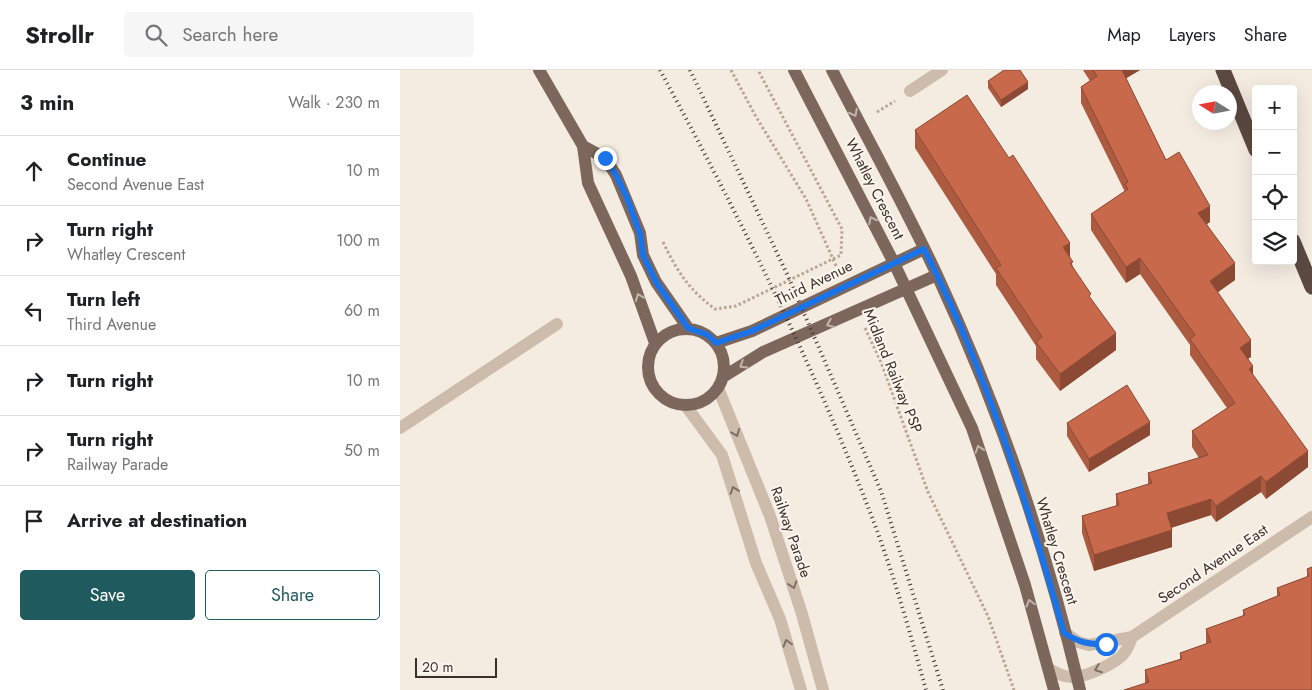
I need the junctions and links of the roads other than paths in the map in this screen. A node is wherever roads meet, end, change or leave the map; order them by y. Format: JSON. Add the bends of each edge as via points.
{"nodes":[{"id":1,"x":539,"y":70,"type":"edge"},
{"id":2,"x":794,"y":70,"type":"edge"},
{"id":3,"x":832,"y":70,"type":"edge"},
{"id":4,"x":942,"y":70,"type":"edge"},
{"id":5,"x":1223,"y":70,"type":"edge"},
{"id":6,"x":910,"y":91,"type":"road end"},
{"id":7,"x":1252,"y":140,"type":"edge"},
{"id":8,"x":583,"y":146,"type":"junction"},
{"id":9,"x":924,"y":249,"type":"junction"},
{"id":10,"x":1297,"y":251,"type":"edge"},
{"id":11,"x":894,"y":263,"type":"junction"},
{"id":12,"x":937,"y":275,"type":"junction"},
{"id":13,"x":1312,"y":287,"type":"edge"},
{"id":14,"x":907,"y":290,"type":"junction"},
{"id":15,"x":557,"y":324,"type":"dead end"},
{"id":16,"x":688,"y":328,"type":"junction"},
{"id":17,"x":656,"y":343,"type":"junction"},
{"id":18,"x":716,"y":343,"type":"junction"},
{"id":19,"x":721,"y":383,"type":"junction"},
{"id":20,"x":686,"y":406,"type":"junction"},
{"id":21,"x":400,"y":428,"type":"edge"},
{"id":22,"x":1312,"y":517,"type":"edge"},
{"id":23,"x":1064,"y":633,"type":"junction"},
{"id":24,"x":1132,"y":638,"type":"junction"},
{"id":25,"x":1049,"y":669,"type":"junction"},
{"id":26,"x":1077,"y":677,"type":"junction"},
{"id":27,"x":801,"y":690,"type":"edge"},
{"id":28,"x":823,"y":690,"type":"edge"},
{"id":29,"x":1054,"y":690,"type":"edge"},
{"id":30,"x":1080,"y":690,"type":"edge"}],
"edges":[{"from":1,"to":8,"type":"main road"},
{"from":11,"to":2,"type":"main road","name":"Whatley Crescent","one_way":true},
{"from":3,"to":9,"type":"main road","name":"Whatley Crescent","one_way":true},
{"from":4,"to":6,"type":"street"},
{"from":5,"to":7,"type":"highway"},
{"from":8,"to":16,"type":"main road","via":[[605,158],[616,175],[640,234],[646,262]]},
{"from":17,"to":8,"type":"main road","one_way":true,"via":[[631,276],[588,183]]},
{"from":9,"to":11,"type":"main road","name":"Third Avenue"},
{"from":9,"to":12,"type":"main road","name":"Whatley Crescent"},
{"from":10,"to":13,"type":"highway"},
{"from":11,"to":14,"type":"main road","name":"Whatley Crescent"},
{"from":11,"to":18,"type":"main road","name":"Third Avenue","via":[[752,331]]},
{"from":12,"to":14,"type":"main road"},
{"from":12,"to":23,"type":"main road","name":"Whatley Crescent","via":[[1002,435]]},
{"from":14,"to":19,"type":"main road","one_way":true,"via":[[763,352]]},
{"from":25,"to":14,"type":"main road","name":"Whatley Crescent","one_way":true,"via":[[1025,585],[972,428]]},
{"from":15,"to":21,"type":"street"},
{"from":16,"to":17,"type":"main road","via":[[664,335]]},
{"from":16,"to":18,"type":"main road","via":[[708,335]]},
{"from":17,"to":20,"type":"main road","via":[[647,366],[654,390],[669,401]]},
{"from":18,"to":19,"type":"main road","via":[[724,365]]},
{"from":19,"to":20,"type":"main road","via":[[704,401]]},
{"from":19,"to":28,"type":"street","name":"Railway Parade","one_way":true,"via":[[770,516]]},
{"from":27,"to":20,"type":"street","one_way":true,"via":[[780,619],[756,563],[722,455]]},
{"from":22,"to":24,"type":"street","name":"Second Avenue East"},
{"from":23,"to":24,"type":"street","name":"Second Avenue East","via":[[1078,642],[1089,644]]},
{"from":23,"to":26,"type":"main road","name":"Whatley Crescent"},
{"from":24,"to":26,"type":"street","name":"Second Avenue East","one_way":true,"via":[[1125,654],[1106,666]]},
{"from":25,"to":26,"type":"street"},
{"from":25,"to":29,"type":"main road","name":"Whatley Crescent"},
{"from":26,"to":30,"type":"main road","name":"Whatley Crescent"}]}
